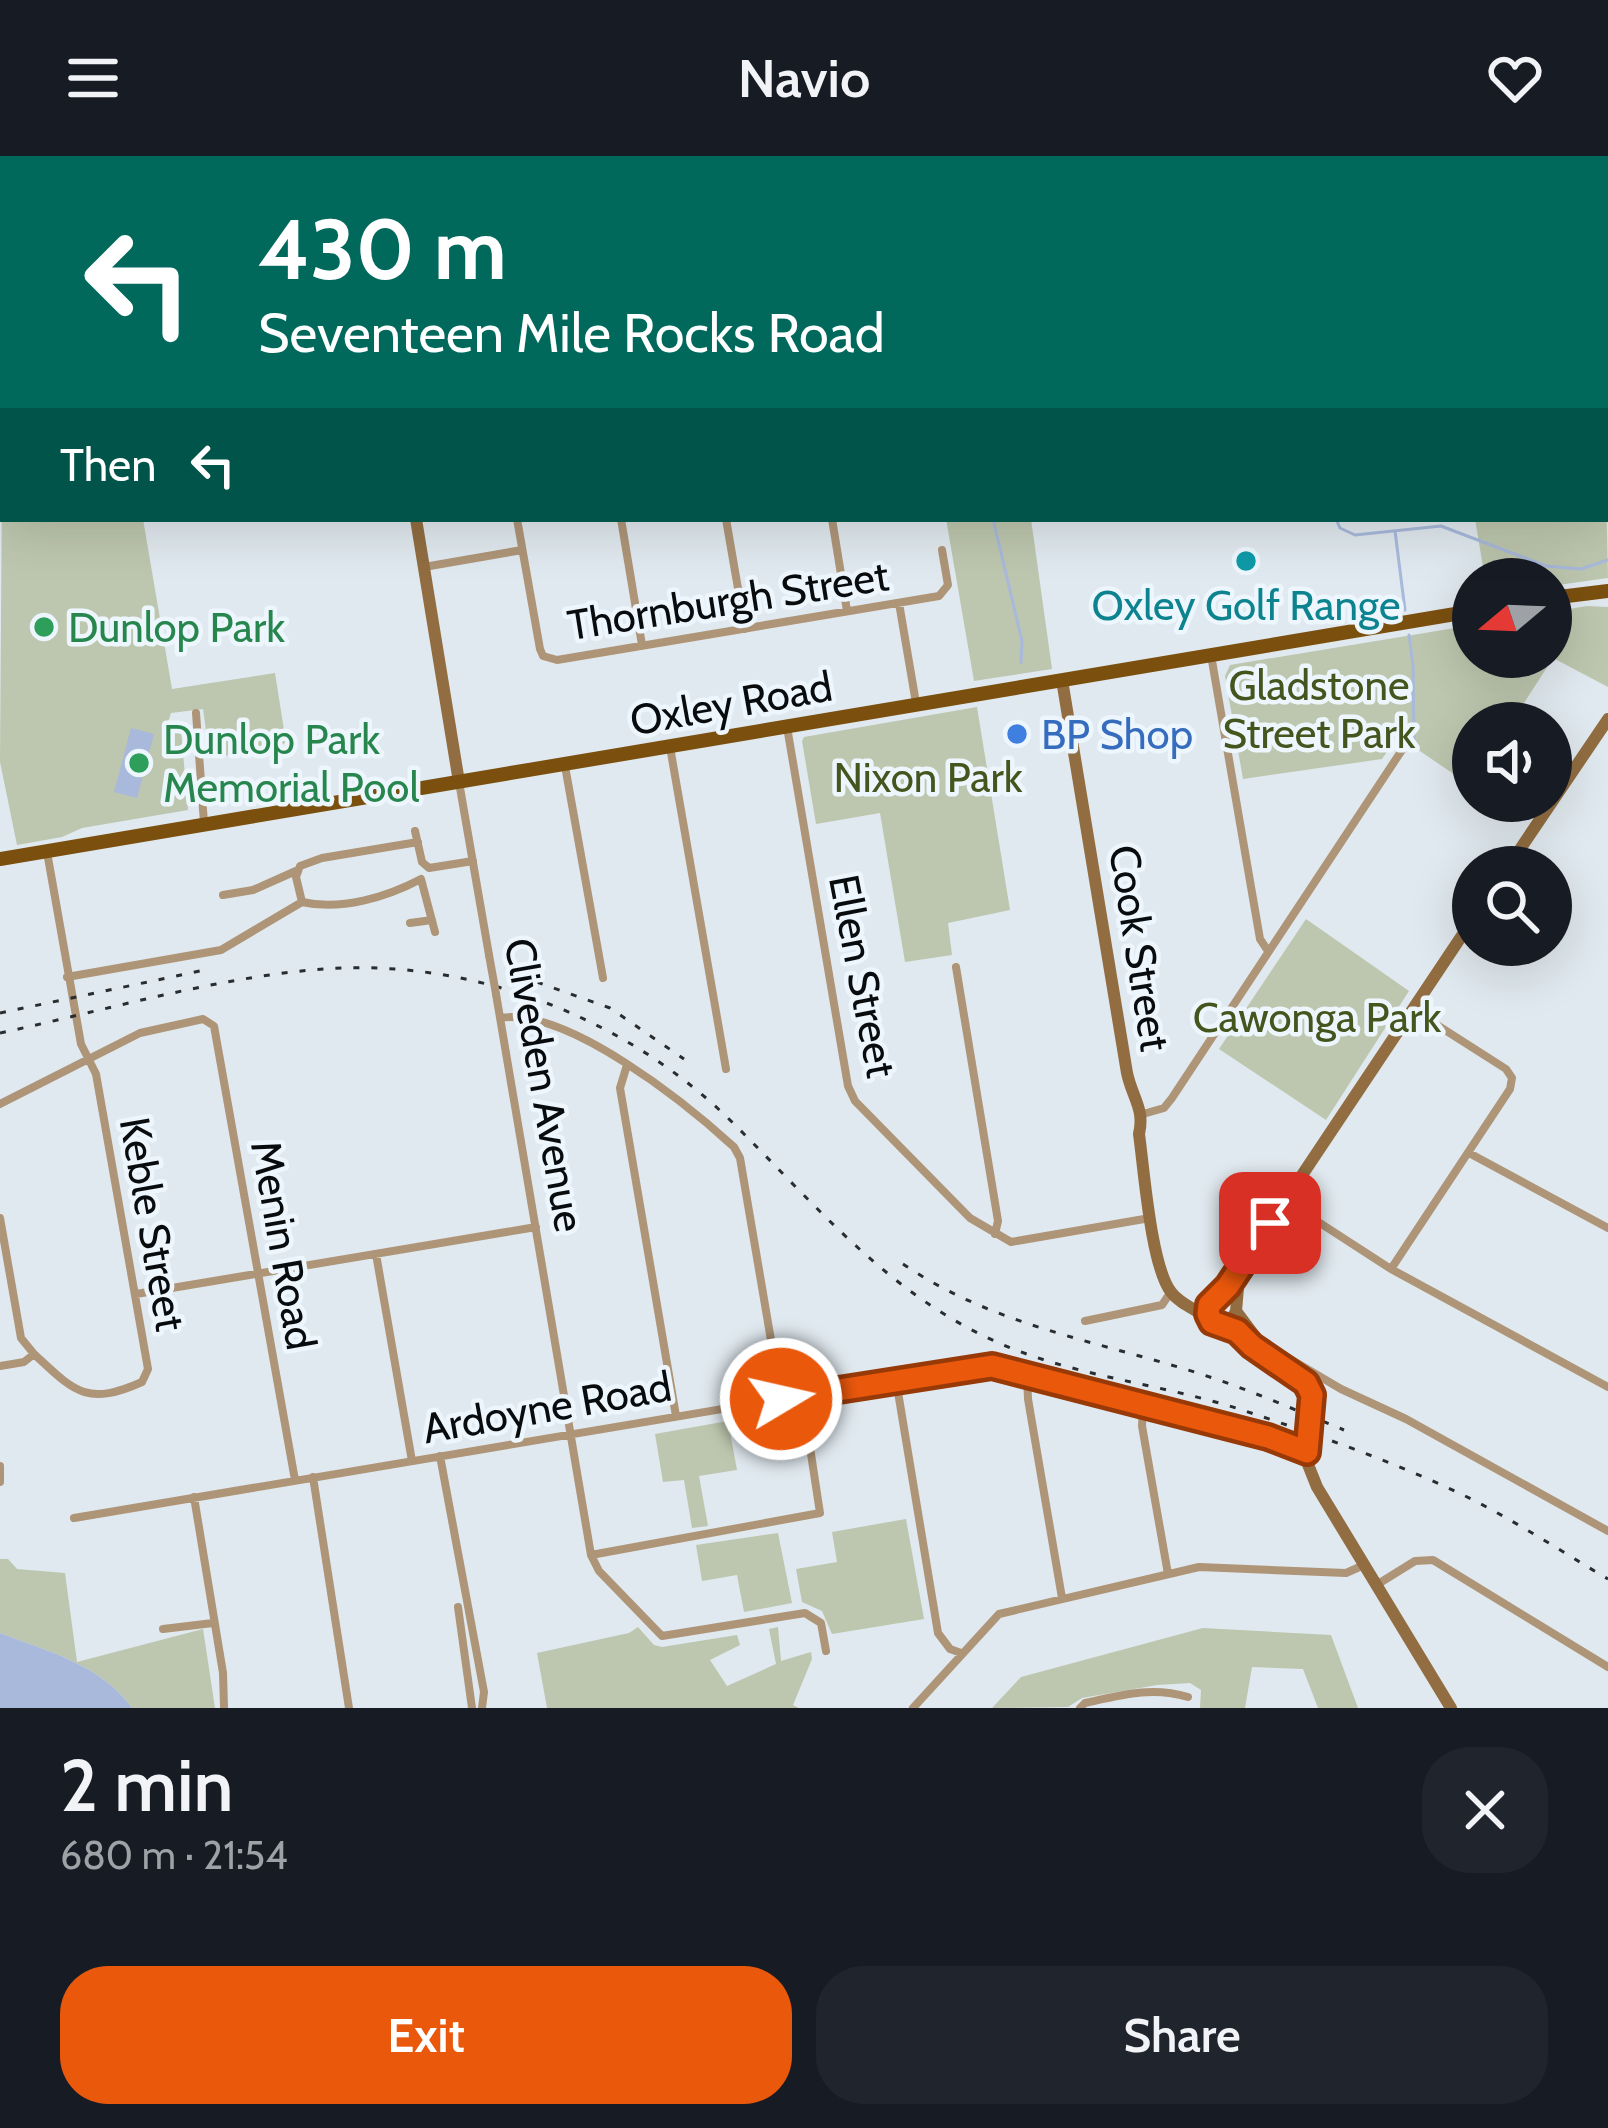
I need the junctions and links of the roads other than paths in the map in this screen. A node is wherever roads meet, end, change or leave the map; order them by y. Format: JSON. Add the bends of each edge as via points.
{"nodes":[{"id":1,"x":416,"y":522,"type":"edge"},
{"id":2,"x":517,"y":522,"type":"edge"},
{"id":3,"x":622,"y":522,"type":"edge"},
{"id":4,"x":727,"y":522,"type":"edge"},
{"id":5,"x":832,"y":522,"type":"edge"},
{"id":6,"x":522,"y":550,"type":"junction"},
{"id":7,"x":942,"y":550,"type":"dead end"},
{"id":8,"x":424,"y":567,"type":"junction"},
{"id":9,"x":1608,"y":595,"type":"edge"},
{"id":10,"x":1572,"y":596,"type":"edge"},
{"id":11,"x":899,"y":603,"type":"junction"},
{"id":12,"x":847,"y":611,"type":"junction"},
{"id":13,"x":1452,"y":615,"type":"edge"},
{"id":14,"x":745,"y":628,"type":"junction"},
{"id":15,"x":642,"y":645,"type":"junction"},
{"id":16,"x":1211,"y":655,"type":"junction"},
{"id":17,"x":1062,"y":680,"type":"junction"},
{"id":18,"x":916,"y":705,"type":"junction"},
{"id":19,"x":196,"y":713,"type":"dead end"},
{"id":20,"x":1608,"y":719,"type":"edge"},
{"id":21,"x":787,"y":727,"type":"junction"},
{"id":22,"x":670,"y":747,"type":"junction"},
{"id":23,"x":1402,"y":750,"type":"dead end"},
{"id":24,"x":565,"y":764,"type":"junction"},
{"id":25,"x":459,"y":782,"type":"junction"},
{"id":26,"x":204,"y":824,"type":"junction"},
{"id":27,"x":415,"y":831,"type":"dead end"},
{"id":28,"x":418,"y":842,"type":"junction"},
{"id":29,"x":1522,"y":846,"type":"edge"},
{"id":30,"x":46,"y":850,"type":"junction"},
{"id":31,"x":0,"y":859,"type":"edge"},
{"id":32,"x":472,"y":861,"type":"junction"},
{"id":33,"x":429,"y":868,"type":"junction"},
{"id":34,"x":298,"y":870,"type":"junction"},
{"id":35,"x":421,"y":879,"type":"junction"},
{"id":36,"x":223,"y":895,"type":"dead end"},
{"id":37,"x":302,"y":902,"type":"junction"},
{"id":38,"x":432,"y":920,"type":"junction"},
{"id":39,"x":410,"y":923,"type":"dead end"},
{"id":40,"x":435,"y":932,"type":"dead end"},
{"id":41,"x":1452,"y":950,"type":"edge"},
{"id":42,"x":1268,"y":951,"type":"junction"},
{"id":43,"x":956,"y":967,"type":"dead end"},
{"id":44,"x":68,"y":977,"type":"junction"},
{"id":45,"x":603,"y":978,"type":"dead end"},
{"id":46,"x":1412,"y":1009,"type":"junction"},
{"id":47,"x":500,"y":1018,"type":"junction"},
{"id":48,"x":89,"y":1059,"type":"junction"},
{"id":49,"x":627,"y":1065,"type":"junction"},
{"id":50,"x":726,"y":1069,"type":"dead end"},
{"id":51,"x":0,"y":1104,"type":"edge"},
{"id":52,"x":1143,"y":1114,"type":"junction"},
{"id":53,"x":1469,"y":1153,"type":"junction"},
{"id":54,"x":1285,"y":1200,"type":"junction"},
{"id":55,"x":1152,"y":1217,"type":"junction"},
{"id":56,"x":0,"y":1218,"type":"edge"},
{"id":57,"x":536,"y":1227,"type":"junction"},
{"id":58,"x":1608,"y":1228,"type":"edge"},
{"id":59,"x":995,"y":1234,"type":"junction"},
{"id":60,"x":2,"y":1238,"type":"edge"},
{"id":61,"x":1250,"y":1253,"type":"junction"},
{"id":62,"x":376,"y":1254,"type":"junction"},
{"id":63,"x":1391,"y":1269,"type":"junction"},
{"id":64,"x":259,"y":1274,"type":"junction"},
{"id":65,"x":1171,"y":1292,"type":"junction"},
{"id":66,"x":136,"y":1294,"type":"junction"},
{"id":67,"x":1212,"y":1304,"type":"junction"},
{"id":68,"x":1235,"y":1308,"type":"junction"},
{"id":69,"x":1084,"y":1321,"type":"dead end"},
{"id":70,"x":1226,"y":1325,"type":"junction"},
{"id":71,"x":34,"y":1354,"type":"junction"},
{"id":72,"x":1271,"y":1357,"type":"junction"},
{"id":73,"x":0,"y":1366,"type":"edge"},
{"id":74,"x":1027,"y":1375,"type":"junction"},
{"id":75,"x":896,"y":1380,"type":"junction"},
{"id":76,"x":1608,"y":1387,"type":"edge"},
{"id":77,"x":802,"y":1395,"type":"junction"},
{"id":78,"x":781,"y":1399,"type":"junction"},
{"id":79,"x":1143,"y":1405,"type":"junction"},
{"id":80,"x":676,"y":1416,"type":"junction"},
{"id":81,"x":571,"y":1433,"type":"junction"},
{"id":82,"x":1308,"y":1449,"type":"junction"},
{"id":83,"x":440,"y":1456,"type":"junction"},
{"id":84,"x":412,"y":1461,"type":"junction"},
{"id":85,"x":0,"y":1466,"type":"edge"},
{"id":86,"x":313,"y":1477,"type":"junction"},
{"id":87,"x":295,"y":1480,"type":"junction"},
{"id":88,"x":0,"y":1482,"type":"edge"},
{"id":89,"x":194,"y":1497,"type":"junction"},
{"id":90,"x":74,"y":1518,"type":"dead end"},
{"id":91,"x":1608,"y":1531,"type":"edge"},
{"id":92,"x":591,"y":1555,"type":"junction"},
{"id":93,"x":1366,"y":1565,"type":"junction"},
{"id":94,"x":1168,"y":1574,"type":"junction"},
{"id":95,"x":1378,"y":1584,"type":"junction"},
{"id":96,"x":1062,"y":1598,"type":"junction"},
{"id":97,"x":458,"y":1607,"type":"dead end"},
{"id":98,"x":213,"y":1624,"type":"junction"},
{"id":99,"x":163,"y":1629,"type":"dead end"},
{"id":100,"x":468,"y":1629,"type":"junction"},
{"id":101,"x":826,"y":1652,"type":"dead end"},
{"id":102,"x":962,"y":1653,"type":"junction"},
{"id":103,"x":1608,"y":1667,"type":"edge"},
{"id":104,"x":1188,"y":1697,"type":"dead end"},
{"id":105,"x":224,"y":1707,"type":"edge"},
{"id":106,"x":349,"y":1708,"type":"edge"},
{"id":107,"x":472,"y":1708,"type":"edge"},
{"id":108,"x":482,"y":1708,"type":"edge"},
{"id":109,"x":913,"y":1708,"type":"edge"},
{"id":110,"x":1080,"y":1708,"type":"edge"},
{"id":111,"x":1451,"y":1708,"type":"edge"}],
"edges":[{"from":1,"to":8,"type":"main road","name":"Cliveden Avenue"},
{"from":2,"to":6,"type":"street","name":"Thornburgh Street"},
{"from":3,"to":15,"type":"street"},
{"from":4,"to":14,"type":"street"},
{"from":5,"to":12,"type":"street"},
{"from":6,"to":8,"type":"street"},
{"from":6,"to":15,"type":"street","name":"Thornburgh Street","via":[[544,656]]},
{"from":7,"to":11,"type":"street","name":"Thornburgh Street","via":[[945,592]]},
{"from":8,"to":25,"type":"main road","name":"Cliveden Avenue"},
{"from":9,"to":10,"type":"main road"},
{"from":11,"to":12,"type":"street","name":"Thornburgh Street"},
{"from":11,"to":18,"type":"street"},
{"from":12,"to":14,"type":"street","name":"Thornburgh Street"},
{"from":13,"to":16,"type":"main road","name":"Oxley Road"},
{"from":14,"to":15,"type":"street","name":"Thornburgh Street"},
{"from":16,"to":17,"type":"main road","name":"Oxley Road"},
{"from":16,"to":42,"type":"street"},
{"from":17,"to":18,"type":"main road","name":"Oxley Road"},
{"from":17,"to":52,"type":"main road","name":"Cook Street","via":[[1127,1073]]},
{"from":18,"to":21,"type":"main road","name":"Oxley Road"},
{"from":19,"to":26,"type":"street"},
{"from":20,"to":29,"type":"main road"},
{"from":21,"to":22,"type":"main road","name":"Oxley Road"},
{"from":21,"to":59,"type":"street","name":"Ellen Street","via":[[851,1094]]},
{"from":22,"to":24,"type":"main road","name":"Oxley Road"},
{"from":22,"to":50,"type":"street"},
{"from":23,"to":42,"type":"street"},
{"from":24,"to":25,"type":"main road","name":"Oxley Road"},
{"from":24,"to":45,"type":"street"},
{"from":25,"to":26,"type":"main road","name":"Oxley Road"},
{"from":25,"to":32,"type":"street","name":"Cliveden Avenue"},
{"from":26,"to":30,"type":"main road","name":"Oxley Road"},
{"from":27,"to":28,"type":"street"},
{"from":28,"to":33,"type":"street"},
{"from":28,"to":34,"type":"street","via":[[312,860]]},
{"from":30,"to":31,"type":"main road","name":"Oxley Road"},
{"from":30,"to":44,"type":"street","name":"Keble Street"},
{"from":32,"to":33,"type":"street"},
{"from":32,"to":47,"type":"street","name":"Cliveden Avenue","bridge":true},
{"from":33,"to":35,"type":"street"},
{"from":34,"to":36,"type":"street"},
{"from":34,"to":37,"type":"street"},
{"from":35,"to":37,"type":"street","via":[[381,898]]},
{"from":35,"to":38,"type":"street"},
{"from":37,"to":44,"type":"street","via":[[221,950]]},
{"from":38,"to":39,"type":"street"},
{"from":38,"to":40,"type":"street"},
{"from":41,"to":46,"type":"main road"},
{"from":42,"to":52,"type":"street","via":[[1172,1098]]},
{"from":43,"to":59,"type":"street"},
{"from":44,"to":48,"type":"street","name":"Keble Street"},
{"from":46,"to":53,"type":"street","via":[[1512,1078]]},
{"from":46,"to":54,"type":"main road"},
{"from":47,"to":49,"type":"street","via":[[548,1025]]},
{"from":47,"to":57,"type":"street","name":"Cliveden Avenue"},
{"from":48,"to":51,"type":"street"},
{"from":48,"to":64,"type":"street","name":"Menin Road","via":[[158,1027],[211,1022]]},
{"from":48,"to":66,"type":"street","name":"Keble Street"},
{"from":49,"to":78,"type":"street","via":[[686,1103],[740,1158]]},
{"from":49,"to":80,"type":"street","via":[[620,1088]]},
{"from":52,"to":55,"type":"main road","name":"Cook Street"},
{"from":53,"to":58,"type":"street"},
{"from":53,"to":63,"type":"street"},
{"from":54,"to":61,"type":"main road"},
{"from":54,"to":63,"type":"street"},
{"from":55,"to":59,"type":"street","via":[[1017,1242]]},
{"from":55,"to":65,"type":"main road","name":"Cook Street"},
{"from":56,"to":60,"type":"street"},
{"from":57,"to":62,"type":"street"},
{"from":57,"to":81,"type":"street","name":"Cliveden Avenue"},
{"from":60,"to":71,"type":"street","via":[[21,1338]]},
{"from":61,"to":67,"type":"main road"},
{"from":61,"to":68,"type":"main road"},
{"from":62,"to":64,"type":"street"},
{"from":62,"to":84,"type":"street"},
{"from":63,"to":76,"type":"street"},
{"from":64,"to":66,"type":"street"},
{"from":64,"to":87,"type":"street","name":"Menin Road"},
{"from":65,"to":67,"type":"main road"},
{"from":65,"to":69,"type":"street","via":[[1162,1305]]},
{"from":66,"to":71,"type":"street","name":"Keble Street","via":[[148,1369],[142,1382],[78,1393]]},
{"from":67,"to":68,"type":"main road","via":[[1225,1298]]},
{"from":67,"to":70,"type":"main road","via":[[1216,1324]]},
{"from":68,"to":70,"type":"main road"},
{"from":68,"to":72,"type":"main road"},
{"from":70,"to":72,"type":"main road"},
{"from":71,"to":73,"type":"street"},
{"from":72,"to":82,"type":"main road","bridge":true,"via":[[1312,1395]]},
{"from":72,"to":91,"type":"street","via":[[1280,1352]]},
{"from":74,"to":75,"type":"street","name":"Ardoyne Road","via":[[978,1366]]},
{"from":74,"to":79,"type":"street","name":"Ardoyne Road"},
{"from":74,"to":96,"type":"street"},
{"from":75,"to":77,"type":"street","name":"Ardoyne Road"},
{"from":75,"to":102,"type":"street","via":[[938,1633]]},
{"from":77,"to":78,"type":"street","name":"Ardoyne Road"},
{"from":77,"to":92,"type":"street","via":[[820,1513]]},
{"from":78,"to":80,"type":"street","name":"Ardoyne Road"},
{"from":79,"to":82,"type":"street","name":"Ardoyne Road"},
{"from":79,"to":94,"type":"street"},
{"from":80,"to":81,"type":"street","name":"Ardoyne Road"},
{"from":81,"to":83,"type":"street","name":"Ardoyne Road"},
{"from":81,"to":92,"type":"street","name":"Cliveden Avenue"},
{"from":82,"to":93,"type":"main road","via":[[1310,1473]]},
{"from":83,"to":84,"type":"street","name":"Ardoyne Road"},
{"from":83,"to":100,"type":"street"},
{"from":84,"to":86,"type":"street","name":"Ardoyne Road"},
{"from":85,"to":88,"type":"street"},
{"from":86,"to":87,"type":"street","name":"Ardoyne Road"},
{"from":86,"to":106,"type":"street"},
{"from":87,"to":89,"type":"street","name":"Ardoyne Road"},
{"from":89,"to":90,"type":"street","name":"Ardoyne Road"},
{"from":89,"to":98,"type":"street"},
{"from":92,"to":101,"type":"street","name":"Cliveden Avenue","via":[[662,1636],[805,1613],[821,1623]]},
{"from":93,"to":94,"type":"street","via":[[1346,1573],[1215,1567]]},
{"from":93,"to":95,"type":"main road"},
{"from":94,"to":96,"type":"street"},
{"from":95,"to":103,"type":"street","via":[[1433,1559]]},
{"from":95,"to":111,"type":"main road"},
{"from":96,"to":102,"type":"street","via":[[999,1614]]},
{"from":97,"to":100,"type":"street"},
{"from":98,"to":99,"type":"street"},
{"from":98,"to":105,"type":"street"},
{"from":100,"to":107,"type":"street"},
{"from":100,"to":108,"type":"street"},
{"from":102,"to":109,"type":"street"},
{"from":104,"to":110,"type":"street","via":[[1130,1693]]}]}
